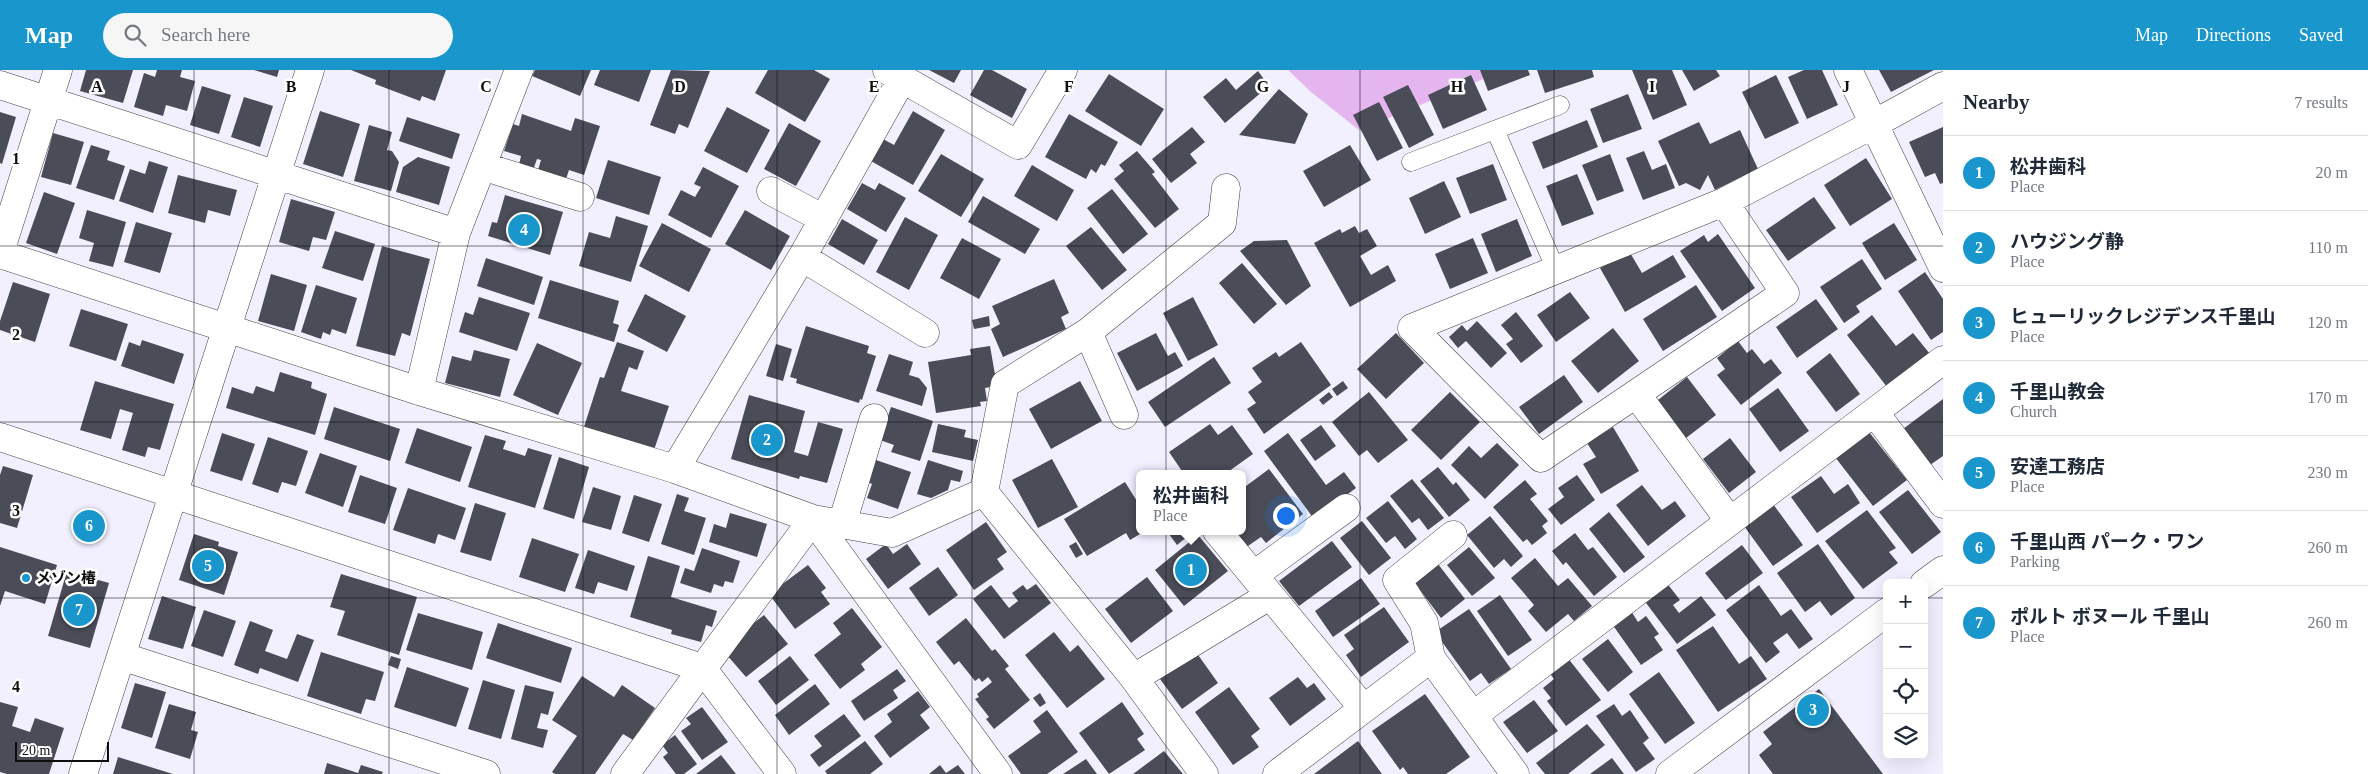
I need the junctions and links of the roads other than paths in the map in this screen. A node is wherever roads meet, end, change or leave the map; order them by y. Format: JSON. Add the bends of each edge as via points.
{"nodes":[{"id":1,"x":58,"y":70,"type":"edge"},
{"id":2,"x":310,"y":70,"type":"edge"},
{"id":3,"x":518,"y":70,"type":"edge"},
{"id":4,"x":1063,"y":70,"type":"edge"},
{"id":5,"x":1848,"y":70,"type":"edge"},
{"id":6,"x":894,"y":75,"type":"edge"},
{"id":7,"x":0,"y":85,"type":"edge"},
{"id":8,"x":1943,"y":86,"type":"edge"},
{"id":9,"x":48,"y":102,"type":"junction"},
{"id":10,"x":1560,"y":105,"type":"dead end"},
{"id":11,"x":1872,"y":125,"type":"junction"},
{"id":12,"x":1496,"y":132,"type":"junction"},
{"id":13,"x":1411,"y":162,"type":"dead end"},
{"id":14,"x":482,"y":166,"type":"junction"},
{"id":15,"x":277,"y":176,"type":"junction"},
{"id":16,"x":1226,"y":188,"type":"dead end"},
{"id":17,"x":771,"y":191,"type":"dead end"},
{"id":18,"x":580,"y":197,"type":"dead end"},
{"id":19,"x":1724,"y":202,"type":"junction"},
{"id":20,"x":824,"y":219,"type":"junction"},
{"id":21,"x":456,"y":233,"type":"junction"},
{"id":22,"x":0,"y":254,"type":"edge"},
{"id":23,"x":802,"y":257,"type":"junction"},
{"id":24,"x":1943,"y":268,"type":"edge"},
{"id":25,"x":1556,"y":270,"type":"junction"},
{"id":26,"x":226,"y":328,"type":"junction"},
{"id":27,"x":1088,"y":332,"type":"junction"},
{"id":28,"x":926,"y":333,"type":"dead end"},
{"id":29,"x":1943,"y":360,"type":"edge"},
{"id":30,"x":419,"y":391,"type":"junction"},
{"id":31,"x":1637,"y":395,"type":"junction"},
{"id":32,"x":1875,"y":413,"type":"junction"},
{"id":33,"x":1124,"y":415,"type":"dead end"},
{"id":34,"x":874,"y":418,"type":"dead end"},
{"id":35,"x":0,"y":437,"type":"edge"},
{"id":36,"x":674,"y":469,"type":"junction"},
{"id":37,"x":984,"y":492,"type":"junction"},
{"id":38,"x":174,"y":495,"type":"junction"},
{"id":39,"x":1943,"y":504,"type":"edge"},
{"id":40,"x":1346,"y":508,"type":"dead end"},
{"id":41,"x":813,"y":519,"type":"junction"},
{"id":42,"x":1730,"y":520,"type":"junction"},
{"id":43,"x":842,"y":524,"type":"junction"},
{"id":44,"x":1220,"y":535,"type":"edge"},
{"id":45,"x":1453,"y":535,"type":"dead end"},
{"id":46,"x":1943,"y":570,"type":"edge"},
{"id":47,"x":1928,"y":581,"type":"edge"},
{"id":48,"x":1261,"y":585,"type":"junction"},
{"id":49,"x":1883,"y":615,"type":"edge"},
{"id":50,"x":121,"y":656,"type":"junction"},
{"id":51,"x":1431,"y":658,"type":"junction"},
{"id":52,"x":702,"y":668,"type":"junction"},
{"id":53,"x":1134,"y":678,"type":"junction"},
{"id":54,"x":1363,"y":708,"type":"junction"},
{"id":55,"x":1474,"y":715,"type":"junction"},
{"id":56,"x":83,"y":774,"type":"edge"},
{"id":57,"x":486,"y":774,"type":"edge"},
{"id":58,"x":625,"y":774,"type":"edge"},
{"id":59,"x":782,"y":774,"type":"edge"},
{"id":60,"x":998,"y":774,"type":"edge"},
{"id":61,"x":1204,"y":774,"type":"edge"},
{"id":62,"x":1277,"y":774,"type":"edge"},
{"id":63,"x":1515,"y":774,"type":"edge"},
{"id":64,"x":1670,"y":774,"type":"edge"}],
"edges":[{"from":1,"to":9,"type":"street"},
{"from":2,"to":15,"type":"street"},
{"from":3,"to":14,"type":"street"},
{"from":4,"to":6,"type":"street","via":[[1018,146]]},
{"from":5,"to":11,"type":"street"},
{"from":6,"to":20,"type":"street"},
{"from":7,"to":9,"type":"street"},
{"from":8,"to":11,"type":"street"},
{"from":9,"to":15,"type":"street"},
{"from":9,"to":22,"type":"street"},
{"from":10,"to":12,"type":"lane"},
{"from":11,"to":19,"type":"street"},
{"from":11,"to":24,"type":"street"},
{"from":12,"to":13,"type":"lane"},
{"from":12,"to":25,"type":"lane"},
{"from":14,"to":18,"type":"street"},
{"from":14,"to":21,"type":"street"},
{"from":15,"to":21,"type":"street"},
{"from":15,"to":26,"type":"street"},
{"from":16,"to":27,"type":"street","via":[[1222,224]]},
{"from":17,"to":20,"type":"street"},
{"from":19,"to":25,"type":"street"},
{"from":19,"to":31,"type":"street","via":[[1785,294]]},
{"from":20,"to":23,"type":"street"},
{"from":21,"to":30,"type":"street"},
{"from":22,"to":26,"type":"street"},
{"from":23,"to":28,"type":"street"},
{"from":23,"to":36,"type":"street"},
{"from":25,"to":31,"type":"street","via":[[1412,328],[1541,458]]},
{"from":26,"to":30,"type":"street"},
{"from":26,"to":38,"type":"street"},
{"from":27,"to":33,"type":"street"},
{"from":27,"to":37,"type":"street","via":[[1005,384]]},
{"from":29,"to":32,"type":"street"},
{"from":30,"to":36,"type":"street"},
{"from":31,"to":42,"type":"street"},
{"from":32,"to":39,"type":"street"},
{"from":32,"to":42,"type":"street"},
{"from":34,"to":43,"type":"street"},
{"from":35,"to":38,"type":"street"},
{"from":36,"to":41,"type":"street"},
{"from":37,"to":43,"type":"street","via":[[892,533]]},
{"from":37,"to":53,"type":"street"},
{"from":38,"to":50,"type":"street"},
{"from":38,"to":52,"type":"street"},
{"from":40,"to":48,"type":"street"},
{"from":41,"to":43,"type":"street"},
{"from":41,"to":52,"type":"street"},
{"from":41,"to":60,"type":"street"},
{"from":42,"to":55,"type":"street"},
{"from":44,"to":48,"type":"street"},
{"from":45,"to":51,"type":"street","via":[[1397,580],[1424,623]]},
{"from":46,"to":47,"type":"street"},
{"from":48,"to":53,"type":"street"},
{"from":48,"to":54,"type":"street"},
{"from":49,"to":64,"type":"street"},
{"from":50,"to":56,"type":"street"},
{"from":50,"to":57,"type":"street"},
{"from":51,"to":54,"type":"street"},
{"from":51,"to":55,"type":"street"},
{"from":52,"to":58,"type":"street"},
{"from":52,"to":59,"type":"street"},
{"from":53,"to":61,"type":"street"},
{"from":54,"to":62,"type":"street"},
{"from":55,"to":63,"type":"street"}]}
